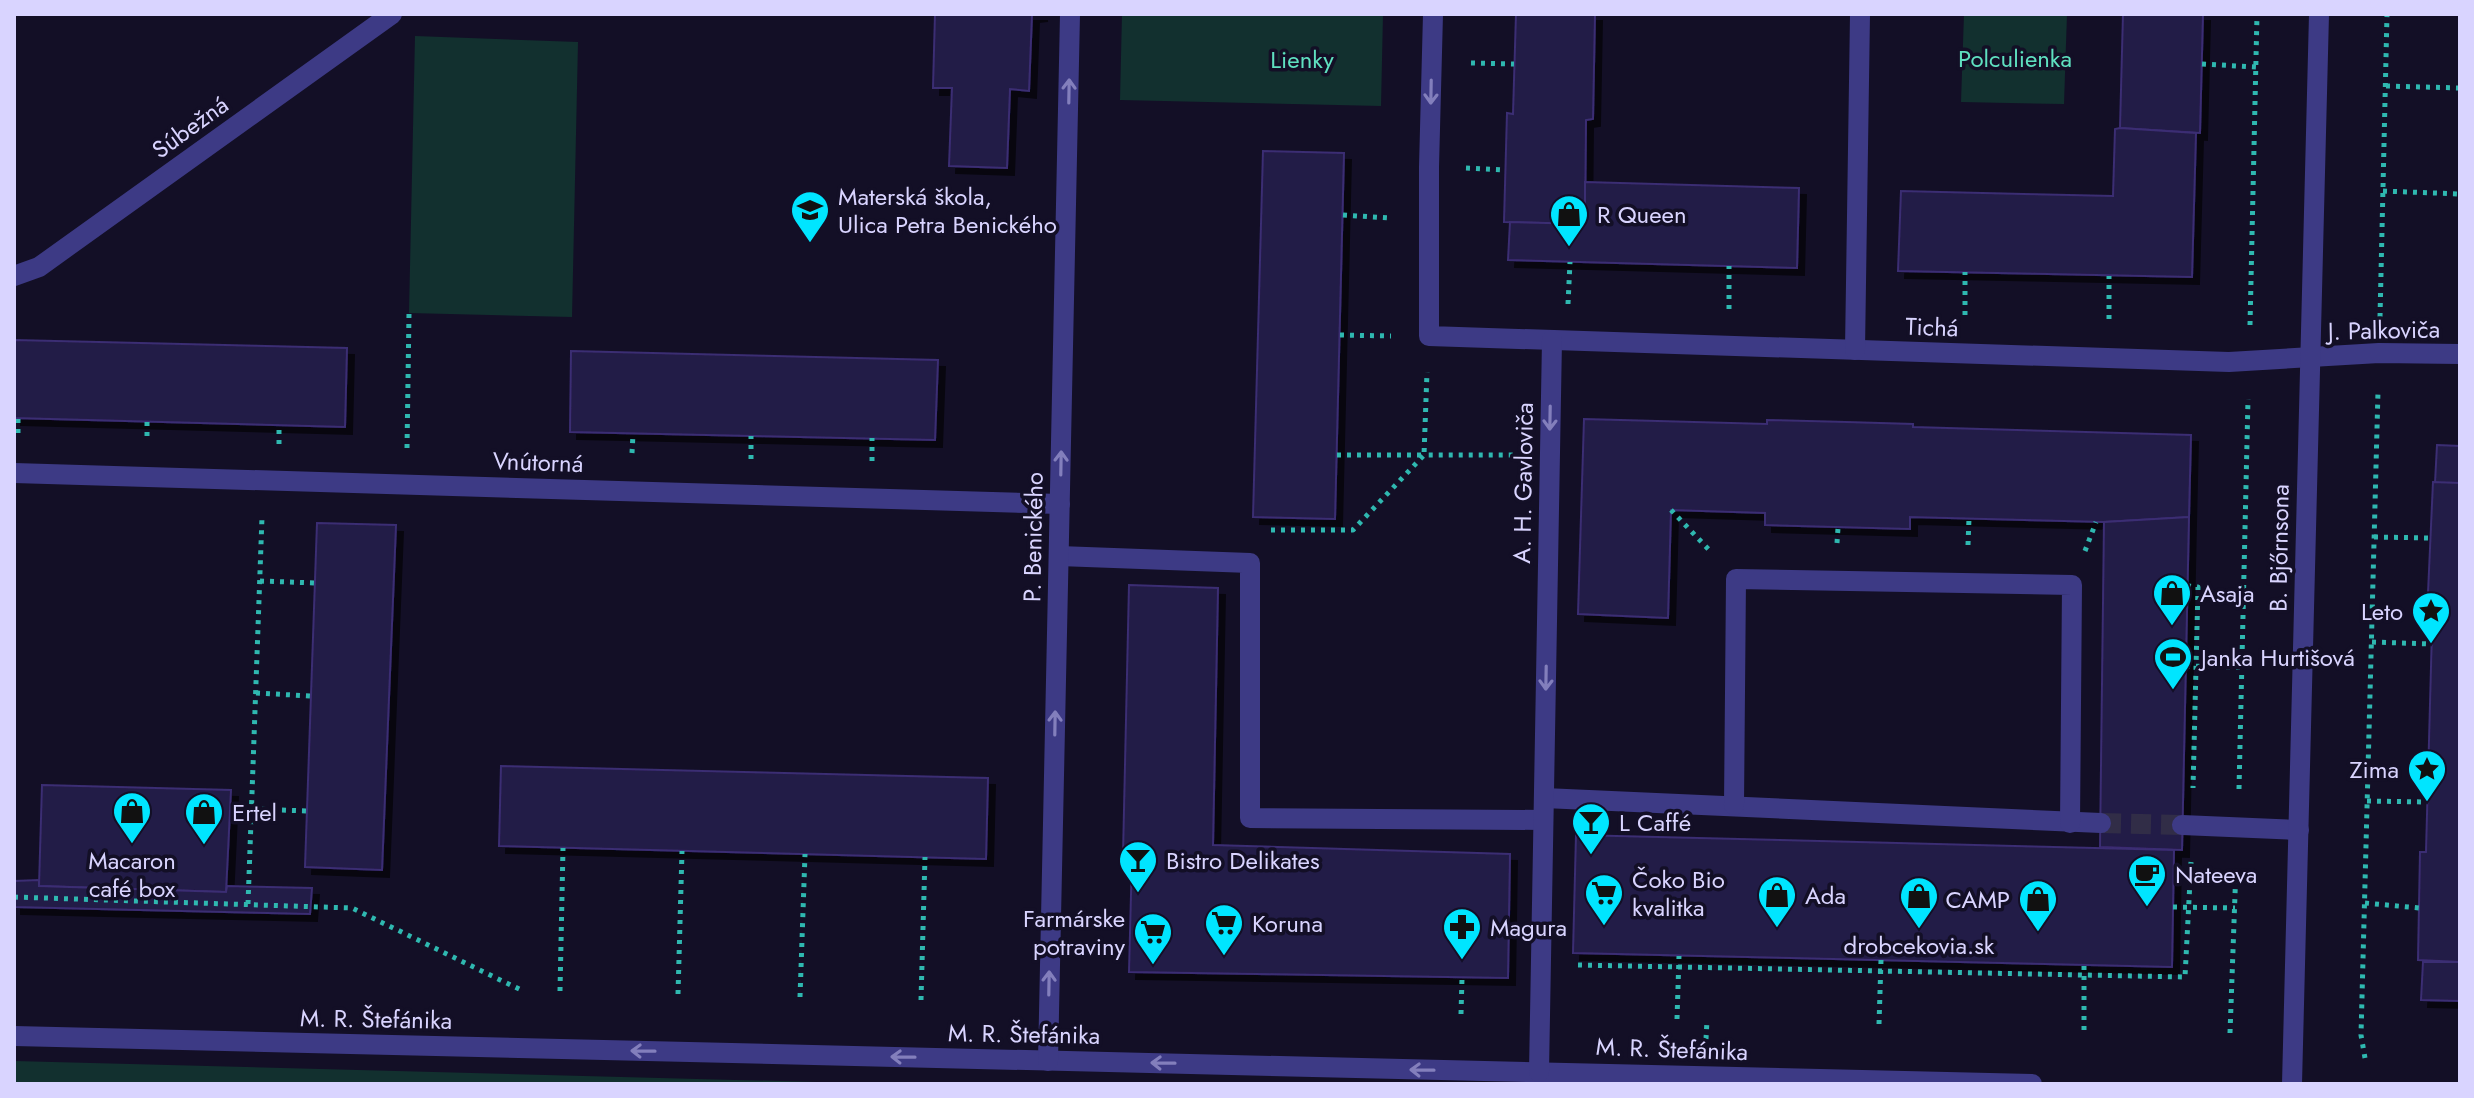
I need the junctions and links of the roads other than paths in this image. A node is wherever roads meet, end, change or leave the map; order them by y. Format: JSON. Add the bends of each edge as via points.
{"nodes":[{"id":1,"x":392,"y":14,"type":"edge"},
{"id":2,"x":1070,"y":14,"type":"edge"},
{"id":3,"x":1433,"y":14,"type":"edge"},
{"id":4,"x":1860,"y":14,"type":"edge"},
{"id":5,"x":2319,"y":14,"type":"edge"},
{"id":6,"x":14,"y":276,"type":"edge"},
{"id":7,"x":1552,"y":340,"type":"junction"},
{"id":8,"x":1855,"y":350,"type":"junction"},
{"id":9,"x":2460,"y":354,"type":"edge"},
{"id":10,"x":2310,"y":358,"type":"junction"},
{"id":11,"x":14,"y":473,"type":"edge"},
{"id":12,"x":1060,"y":504,"type":"junction"},
{"id":13,"x":1059,"y":556,"type":"junction"},
{"id":14,"x":1544,"y":798,"type":"junction"},
{"id":15,"x":1734,"y":805,"type":"junction"},
{"id":16,"x":1543,"y":820,"type":"junction"},
{"id":17,"x":2070,"y":823,"type":"junction"},
{"id":18,"x":2101,"y":823,"type":"tunnel mouth"},
{"id":19,"x":2182,"y":825,"type":"tunnel mouth"},
{"id":20,"x":2299,"y":830,"type":"junction"},
{"id":21,"x":14,"y":1036,"type":"edge"},
{"id":22,"x":1048,"y":1061,"type":"junction"},
{"id":23,"x":1539,"y":1072,"type":"junction"},
{"id":24,"x":2032,"y":1084,"type":"edge"},
{"id":25,"x":2292,"y":1084,"type":"edge"}],
"edges":[{"from":1,"to":6,"type":"street","name":"Súbežná","via":[[39,267]]},
{"from":12,"to":2,"type":"street","name":"P. Benického","one_way":true},
{"from":3,"to":7,"type":"street","one_way":true,"via":[[1429,336]]},
{"from":4,"to":8,"type":"street"},
{"from":5,"to":10,"type":"street","name":"B. Bjőrnsona"},
{"from":7,"to":8,"type":"street","name":"Tichá"},
{"from":7,"to":14,"type":"street","name":"A. H. Gavloviča","one_way":true},
{"from":8,"to":10,"type":"street","name":"Tichá","via":[[2249,363]]},
{"from":9,"to":10,"type":"street","name":"J. Palkoviča"},
{"from":10,"to":20,"type":"street","name":"B. Bjőrnsona"},
{"from":11,"to":12,"type":"street","name":"Vnútorná"},
{"from":12,"to":13,"type":"street","name":"P. Benického"},
{"from":13,"to":16,"type":"street","via":[[1250,563],[1250,818]]},
{"from":22,"to":13,"type":"street","name":"P. Benického","one_way":true},
{"from":14,"to":15,"type":"street"},
{"from":14,"to":16,"type":"street","name":"A. H. Gavloviča"},
{"from":15,"to":17,"type":"street"},
{"from":15,"to":17,"type":"street","via":[[1736,579],[2072,585]]},
{"from":16,"to":23,"type":"street","name":"A. H. Gavloviča"},
{"from":17,"to":18,"type":"street"},
{"from":19,"to":20,"type":"street"},
{"from":20,"to":25,"type":"street","name":"B. Bjőrnsona"},
{"from":22,"to":21,"type":"street","name":"M. R. Štefánika","one_way":true},
{"from":23,"to":22,"type":"street","name":"M. R. Štefánika","one_way":true},
{"from":23,"to":24,"type":"street","name":"M. R. Štefánika"}]}
